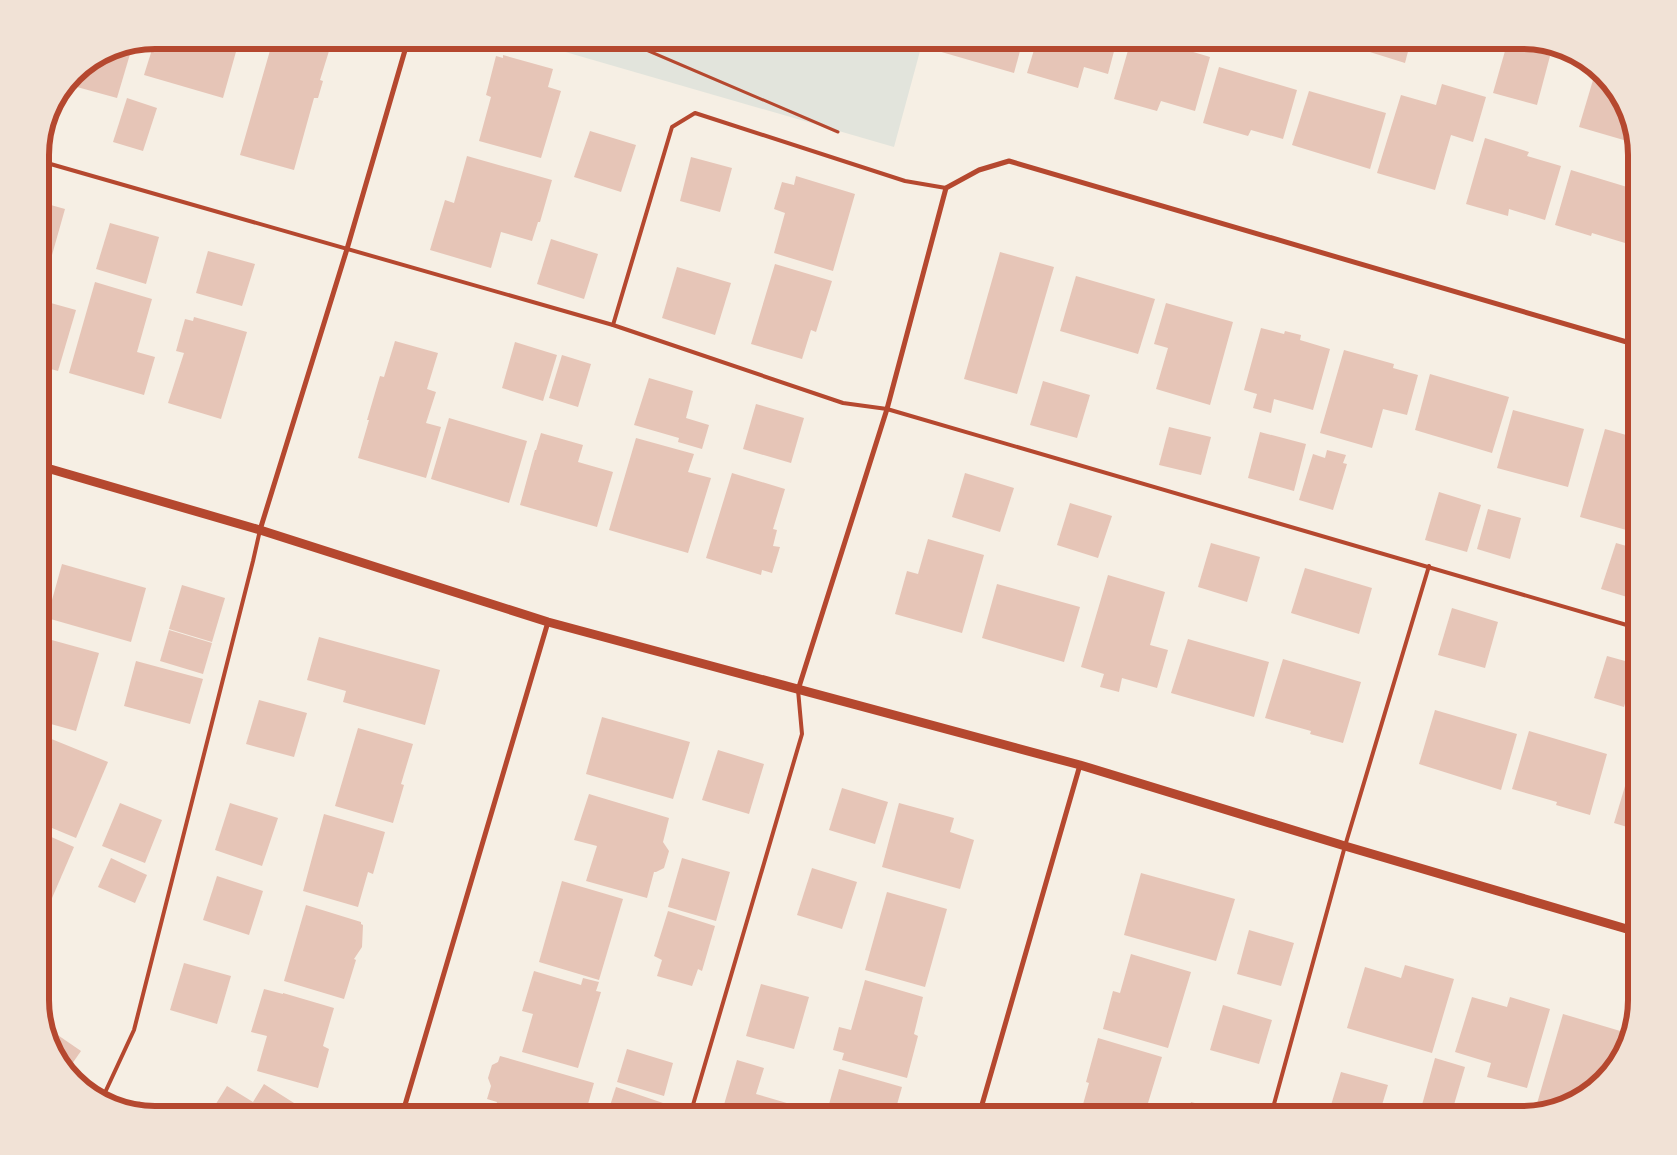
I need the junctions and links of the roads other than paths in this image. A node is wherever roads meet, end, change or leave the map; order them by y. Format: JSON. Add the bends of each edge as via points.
{"nodes":[{"id":1,"x":405,"y":49,"type":"edge"},
{"id":2,"x":49,"y":164,"type":"edge"},
{"id":3,"x":946,"y":188,"type":"junction"},
{"id":4,"x":347,"y":249,"type":"junction"},
{"id":5,"x":613,"y":325,"type":"junction"},
{"id":6,"x":1628,"y":342,"type":"edge"},
{"id":7,"x":887,"y":409,"type":"junction"},
{"id":8,"x":49,"y":469,"type":"edge"},
{"id":9,"x":260,"y":530,"type":"junction"},
{"id":10,"x":1429,"y":566,"type":"junction"},
{"id":11,"x":548,"y":622,"type":"junction"},
{"id":12,"x":1628,"y":625,"type":"edge"},
{"id":13,"x":798,"y":690,"type":"junction"},
{"id":14,"x":1080,"y":765,"type":"junction"},
{"id":15,"x":1345,"y":846,"type":"junction"},
{"id":16,"x":1628,"y":929,"type":"edge"},
{"id":17,"x":105,"y":1093,"type":"edge"},
{"id":18,"x":405,"y":1106,"type":"edge"},
{"id":19,"x":693,"y":1106,"type":"edge"},
{"id":20,"x":982,"y":1106,"type":"edge"},
{"id":21,"x":1273,"y":1106,"type":"edge"}],
"edges":[{"from":1,"to":4,"type":"street"},
{"from":2,"to":4,"type":"lane"},
{"from":3,"to":5,"type":"lane","via":[[905,181],[696,113],[672,128]]},
{"from":3,"to":6,"type":"street","via":[[979,170],[1009,161]]},
{"from":3,"to":7,"type":"street"},
{"from":4,"to":5,"type":"lane"},
{"from":4,"to":9,"type":"street"},
{"from":5,"to":7,"type":"lane","via":[[843,403]]},
{"from":7,"to":10,"type":"lane"},
{"from":7,"to":13,"type":"street"},
{"from":8,"to":9,"type":"street"},
{"from":9,"to":11,"type":"street"},
{"from":9,"to":17,"type":"lane","via":[[134,1030]]},
{"from":10,"to":12,"type":"lane"},
{"from":10,"to":15,"type":"lane"},
{"from":11,"to":13,"type":"street"},
{"from":11,"to":18,"type":"street"},
{"from":13,"to":14,"type":"street"},
{"from":13,"to":19,"type":"lane","via":[[802,734]]},
{"from":14,"to":15,"type":"street"},
{"from":14,"to":20,"type":"street"},
{"from":15,"to":16,"type":"street"},
{"from":15,"to":21,"type":"lane"}]}
